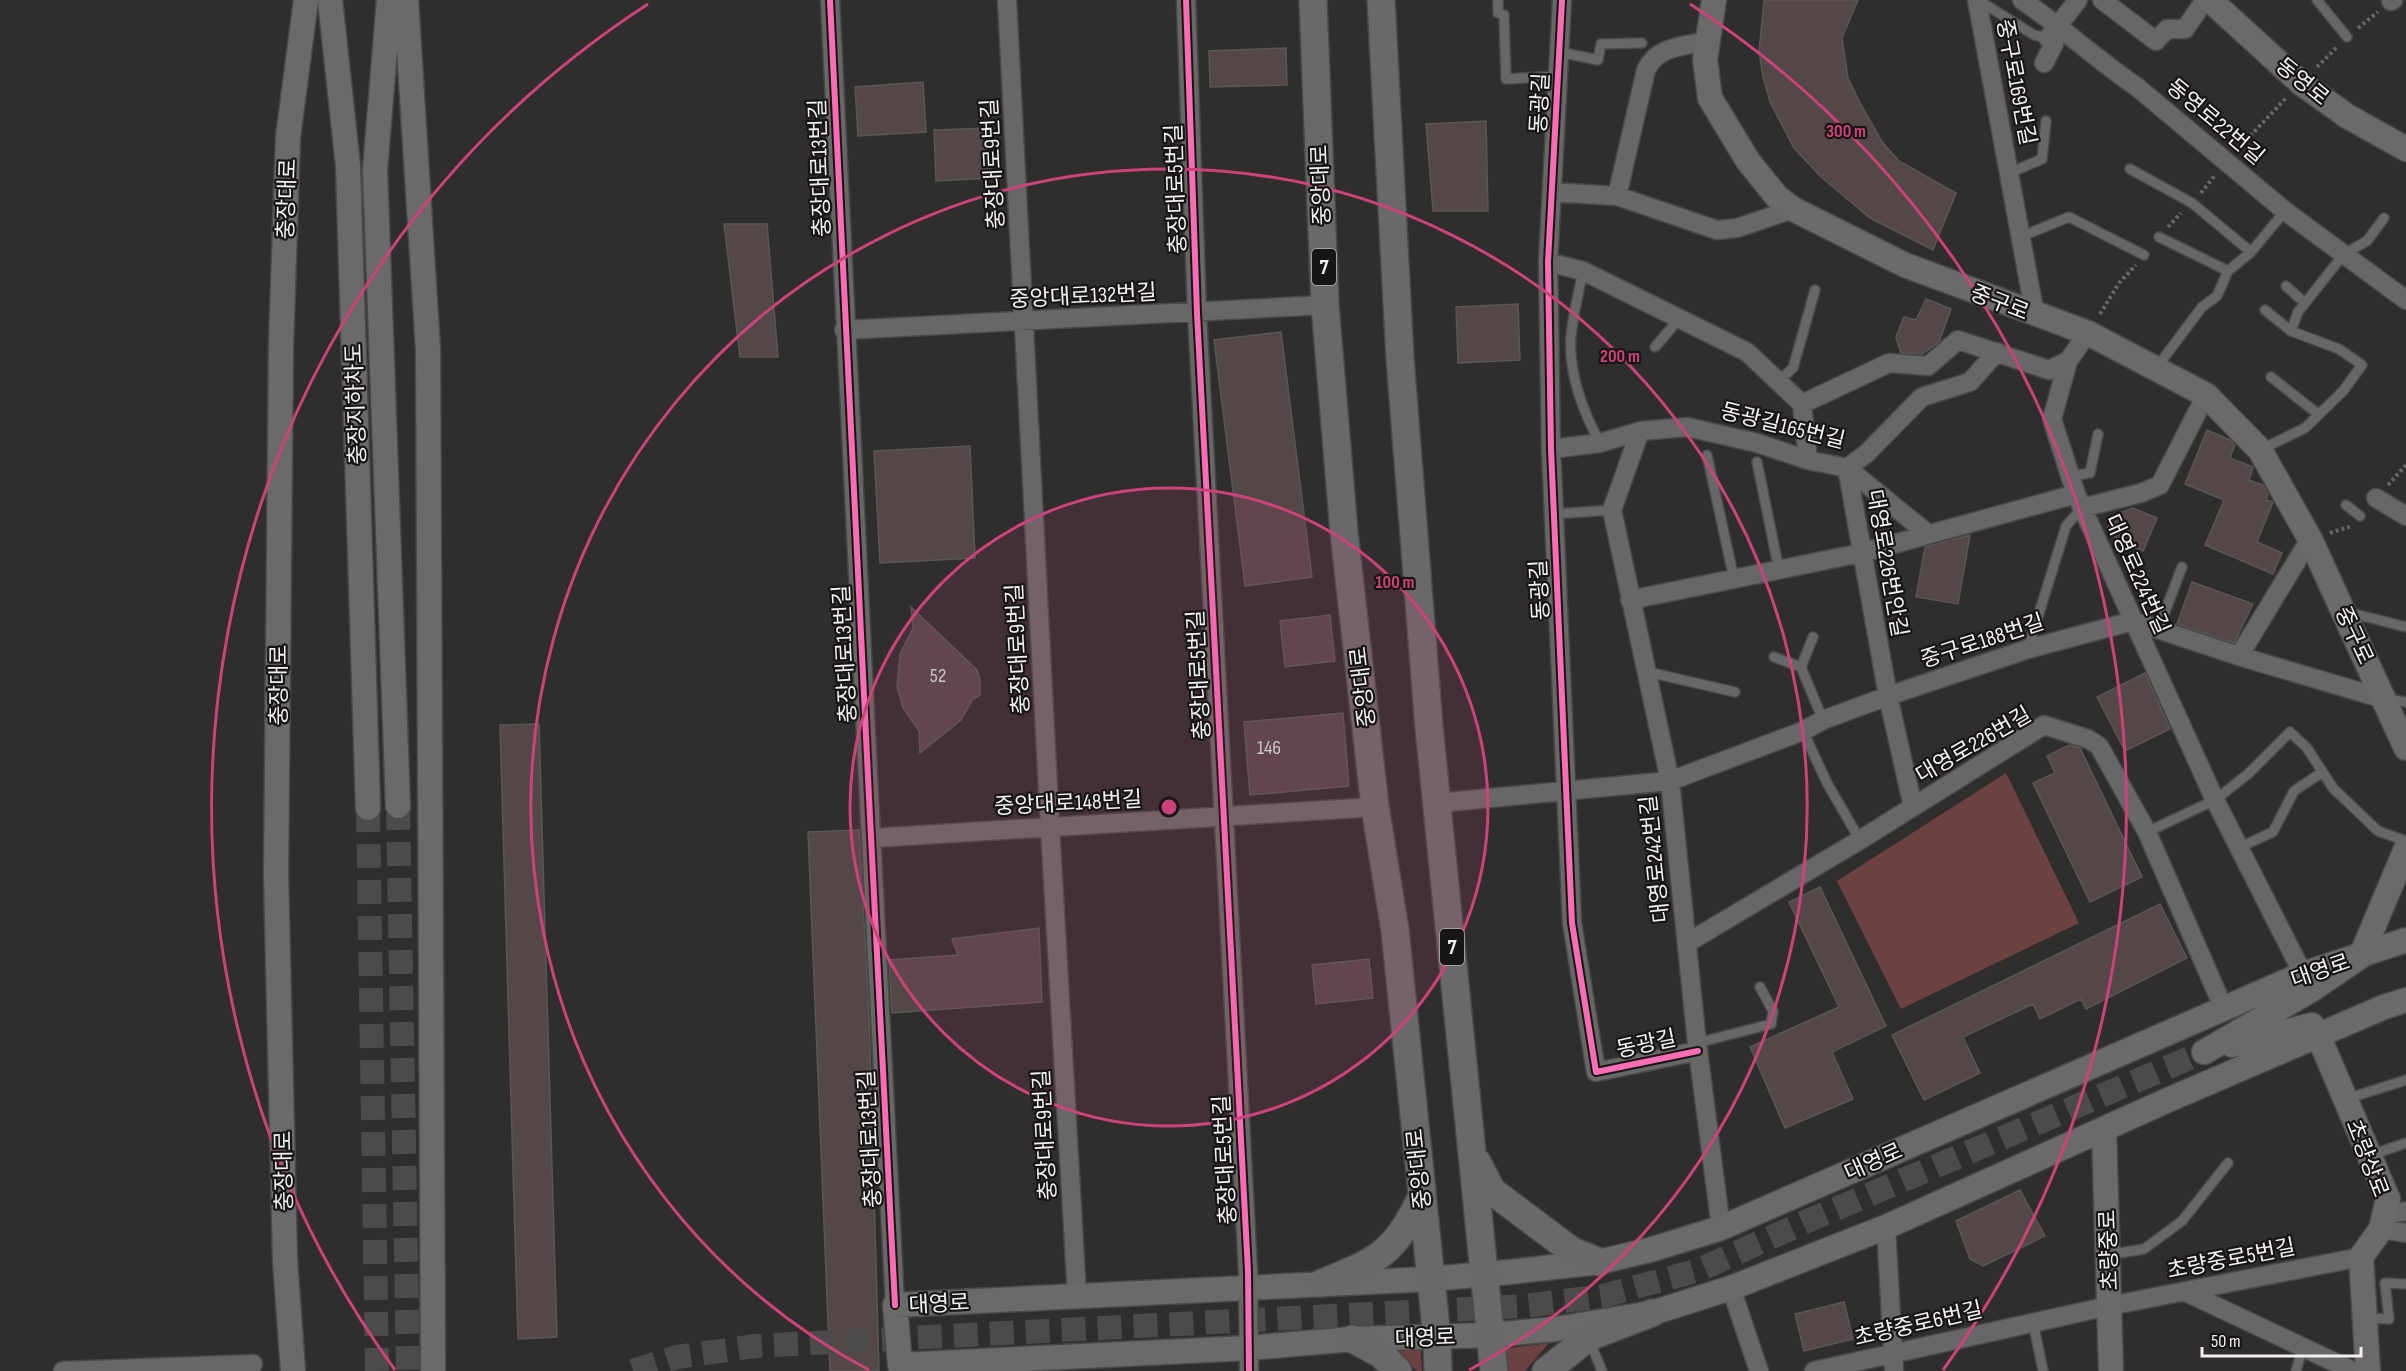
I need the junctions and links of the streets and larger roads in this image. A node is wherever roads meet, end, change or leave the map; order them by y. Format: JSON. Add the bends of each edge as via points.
{"nodes":[{"id":1,"x":306,"y":0,"type":"edge"},
{"id":2,"x":330,"y":0,"type":"edge"},
{"id":3,"x":389,"y":0,"type":"edge"},
{"id":4,"x":406,"y":0,"type":"edge"},
{"id":5,"x":830,"y":0,"type":"edge"},
{"id":6,"x":1007,"y":0,"type":"edge"},
{"id":7,"x":1186,"y":0,"type":"edge"},
{"id":8,"x":1313,"y":0,"type":"edge"},
{"id":9,"x":1381,"y":0,"type":"edge"},
{"id":10,"x":1562,"y":0,"type":"edge"},
{"id":11,"x":1714,"y":0,"type":"edge"},
{"id":12,"x":1978,"y":0,"type":"edge"},
{"id":13,"x":2022,"y":0,"type":"edge"},
{"id":14,"x":2078,"y":0,"type":"edge"},
{"id":15,"x":2102,"y":0,"type":"edge"},
{"id":16,"x":2205,"y":0,"type":"edge"},
{"id":17,"x":2210,"y":0,"type":"edge"},
{"id":18,"x":2053,"y":31,"type":"junction"},
{"id":19,"x":1708,"y":41,"type":"junction"},
{"id":20,"x":2044,"y":63,"type":"dead end"},
{"id":21,"x":2406,"y":149,"type":"edge"},
{"id":22,"x":1552,"y":192,"type":"junction"},
{"id":23,"x":1617,"y":196,"type":"junction"},
{"id":24,"x":1792,"y":209,"type":"junction"},
{"id":25,"x":1548,"y":262,"type":"junction"},
{"id":26,"x":2406,"y":300,"type":"edge"},
{"id":27,"x":1325,"y":305,"type":"junction"},
{"id":28,"x":1197,"y":313,"type":"junction"},
{"id":29,"x":2035,"y":315,"type":"junction"},
{"id":30,"x":1024,"y":321,"type":"junction"},
{"id":31,"x":844,"y":330,"type":"junction"},
{"id":32,"x":2088,"y":333,"type":"junction"},
{"id":33,"x":1997,"y":352,"type":"junction"},
{"id":34,"x":2068,"y":360,"type":"junction"},
{"id":35,"x":2206,"y":395,"type":"junction"},
{"id":36,"x":1802,"y":404,"type":"junction"},
{"id":37,"x":1640,"y":431,"type":"junction"},
{"id":38,"x":1551,"y":448,"type":"junction"},
{"id":39,"x":1808,"y":460,"type":"junction"},
{"id":40,"x":1848,"y":468,"type":"junction"},
{"id":41,"x":2376,"y":498,"type":"dead end"},
{"id":42,"x":2079,"y":501,"type":"junction"},
{"id":43,"x":2406,"y":516,"type":"edge"},
{"id":44,"x":1927,"y":533,"type":"junction"},
{"id":45,"x":2310,"y":539,"type":"junction"},
{"id":46,"x":1861,"y":553,"type":"junction"},
{"id":47,"x":1630,"y":600,"type":"junction"},
{"id":48,"x":2133,"y":621,"type":"junction"},
{"id":49,"x":2239,"y":656,"type":"junction"},
{"id":50,"x":1888,"y":696,"type":"junction"},
{"id":51,"x":2395,"y":700,"type":"edge"},
{"id":52,"x":2406,"y":748,"type":"edge"},
{"id":53,"x":1670,"y":781,"type":"junction"},
{"id":54,"x":1567,"y":792,"type":"junction"},
{"id":55,"x":1437,"y":803,"type":"junction"},
{"id":56,"x":398,"y":806,"type":"tunnel mouth"},
{"id":57,"x":1375,"y":807,"type":"junction"},
{"id":58,"x":1913,"y":807,"type":"junction"},
{"id":59,"x":368,"y":808,"type":"tunnel mouth"},
{"id":60,"x":1224,"y":817,"type":"junction"},
{"id":61,"x":1050,"y":827,"type":"junction"},
{"id":62,"x":873,"y":838,"type":"junction"},
{"id":63,"x":2406,"y":849,"type":"edge"},
{"id":64,"x":2406,"y":940,"type":"edge"},
{"id":65,"x":1687,"y":942,"type":"junction"},
{"id":66,"x":2361,"y":956,"type":"junction"},
{"id":67,"x":2303,"y":974,"type":"junction"},
{"id":68,"x":2395,"y":1004,"type":"edge"},
{"id":69,"x":2224,"y":1009,"type":"junction"},
{"id":70,"x":2318,"y":1035,"type":"junction"},
{"id":71,"x":1697,"y":1047,"type":"junction"},
{"id":72,"x":2104,"y":1129,"type":"junction"},
{"id":73,"x":1474,"y":1156,"type":"junction"},
{"id":74,"x":1421,"y":1198,"type":"junction"},
{"id":75,"x":2390,"y":1218,"type":"edge"},
{"id":76,"x":1886,"y":1227,"type":"junction"},
{"id":77,"x":1721,"y":1228,"type":"junction"},
{"id":78,"x":2406,"y":1233,"type":"edge"},
{"id":79,"x":2361,"y":1257,"type":"junction"},
{"id":80,"x":1599,"y":1262,"type":"junction"},
{"id":81,"x":1486,"y":1274,"type":"junction"},
{"id":82,"x":1430,"y":1279,"type":"junction"},
{"id":83,"x":1322,"y":1283,"type":"junction"},
{"id":84,"x":1249,"y":1288,"type":"junction"},
{"id":85,"x":1731,"y":1288,"type":"junction"},
{"id":86,"x":2186,"y":1292,"type":"junction"},
{"id":87,"x":1077,"y":1296,"type":"junction"},
{"id":88,"x":895,"y":1305,"type":"junction"},
{"id":89,"x":2109,"y":1306,"type":"junction"},
{"id":90,"x":1652,"y":1313,"type":"junction"},
{"id":91,"x":1491,"y":1335,"type":"junction"},
{"id":92,"x":1437,"y":1338,"type":"junction"},
{"id":93,"x":1353,"y":1339,"type":"junction"},
{"id":94,"x":1893,"y":1353,"type":"junction"},
{"id":95,"x":1249,"y":1359,"type":"edge"},
{"id":96,"x":1080,"y":1363,"type":"edge"},
{"id":97,"x":254,"y":1364,"type":"dead end"},
{"id":98,"x":901,"y":1368,"type":"edge"},
{"id":99,"x":63,"y":1371,"type":"edge"},
{"id":100,"x":293,"y":1371,"type":"edge"},
{"id":101,"x":433,"y":1371,"type":"edge"},
{"id":102,"x":1398,"y":1371,"type":"edge"},
{"id":103,"x":1438,"y":1371,"type":"edge"},
{"id":104,"x":1494,"y":1371,"type":"edge"},
{"id":105,"x":1546,"y":1371,"type":"edge"},
{"id":106,"x":1758,"y":1371,"type":"edge"},
{"id":107,"x":1814,"y":1371,"type":"edge"},
{"id":108,"x":1894,"y":1371,"type":"edge"},
{"id":109,"x":2111,"y":1371,"type":"edge"},
{"id":110,"x":2353,"y":1371,"type":"edge"},
{"id":111,"x":2368,"y":1371,"type":"edge"}],
"edges":[{"from":1,"to":100,"type":"main road","name":"충장대로","via":[[288,137],[280,370],[276,874],[285,1260]]},
{"from":2,"to":59,"type":"main road","name":"충장지하차도","via":[[348,166]]},
{"from":3,"to":56,"type":"main road","name":"충장지하차도","via":[[375,170]]},
{"from":4,"to":101,"type":"main road","via":[[428,349]]},
{"from":5,"to":31,"type":"street","name":"충장대로13번길"},
{"from":6,"to":30,"type":"street","name":"충장대로9번길"},
{"from":7,"to":28,"type":"street","name":"충장대로5번길"},
{"from":8,"to":27,"type":"main road","name":"중앙대로","number":"7"},
{"from":9,"to":55,"type":"main road","number":"7","via":[[1400,358]]},
{"from":10,"to":22,"type":"street","name":"동광길"},
{"from":11,"to":19,"type":"main road","name":"중구로"},
{"from":12,"to":29,"type":"street","name":"중구로169번길"},
{"from":13,"to":18,"type":"street","name":"동영로22번길"},
{"from":14,"to":18,"type":"street"},
{"from":15,"to":16,"type":"street","via":[[2157,41],[2167,30],[2185,29]]},
{"from":17,"to":21,"type":"main road","name":"동영로","via":[[2301,83],[2347,116]]},
{"from":18,"to":20,"type":"street","via":[[2054,44]]},
{"from":18,"to":26,"type":"street","name":"동영로22번길","via":[[2226,162],[2285,212]]},
{"from":19,"to":23,"type":"street","via":[[1651,58]]},
{"from":19,"to":24,"type":"main road","name":"중구로","via":[[1705,58],[1710,98],[1748,161]]},
{"from":22,"to":23,"type":"street"},
{"from":22,"to":25,"type":"street","name":"동광길"},
{"from":23,"to":24,"type":"street","via":[[1717,230],[1737,228]]},
{"from":24,"to":29,"type":"main road","name":"중구로","via":[[1905,265]]},
{"from":25,"to":36,"type":"street","via":[[1583,271],[1747,352]]},
{"from":25,"to":38,"type":"street","name":"동광길"},
{"from":27,"to":28,"type":"street","name":"중앙대로132번길"},
{"from":27,"to":57,"type":"main road","name":"중앙대로","number":"7","via":[[1344,532]]},
{"from":28,"to":30,"type":"street","name":"중앙대로132번길"},
{"from":28,"to":60,"type":"street","name":"충장대로5번길"},
{"from":29,"to":32,"type":"main road","name":"중구로"},
{"from":30,"to":31,"type":"street","name":"중앙대로132번길"},
{"from":30,"to":61,"type":"street","name":"충장대로9번길"},
{"from":31,"to":62,"type":"street","name":"충장대로13번길"},
{"from":32,"to":34,"type":"street"},
{"from":32,"to":35,"type":"main road","name":"중구로"},
{"from":33,"to":34,"type":"street","via":[[2049,370]]},
{"from":33,"to":36,"type":"street","via":[[1958,340],[1928,366],[1889,363]]},
{"from":33,"to":40,"type":"street","name":"동광길165번길","via":[[1970,382],[1922,397]]},
{"from":34,"to":42,"type":"street","name":"대영로224번길","via":[[2052,419]]},
{"from":35,"to":42,"type":"street","via":[[2160,485],[2141,493]]},
{"from":35,"to":45,"type":"main road","name":"중구로","via":[[2260,450]]},
{"from":36,"to":39,"type":"street"},
{"from":37,"to":38,"type":"street","name":"동광길165번길","via":[[1600,443]]},
{"from":37,"to":39,"type":"street","name":"동광길165번길","via":[[1687,427]]},
{"from":37,"to":47,"type":"street","name":"대영로242번길","via":[[1612,510]]},
{"from":38,"to":54,"type":"street","name":"동광길"},
{"from":39,"to":40,"type":"street","name":"동광길165번길"},
{"from":40,"to":44,"type":"street"},
{"from":40,"to":46,"type":"street","name":"대영로226번안길"},
{"from":41,"to":43,"type":"street"},
{"from":42,"to":44,"type":"street"},
{"from":42,"to":48,"type":"street","name":"대영로224번길"},
{"from":44,"to":46,"type":"street"},
{"from":45,"to":49,"type":"street"},
{"from":45,"to":51,"type":"main road","name":"중구로","via":[[2344,612]]},
{"from":46,"to":47,"type":"street"},
{"from":46,"to":50,"type":"street","name":"대영로226번안길"},
{"from":47,"to":53,"type":"street","name":"대영로242번길"},
{"from":48,"to":49,"type":"street"},
{"from":48,"to":50,"type":"street","name":"중구로188번길","via":[[2028,649]]},
{"from":48,"to":67,"type":"street","name":"대영로224번길","via":[[2215,800]]},
{"from":49,"to":51,"type":"street"},
{"from":50,"to":53,"type":"street","name":"중구로188번길"},
{"from":50,"to":58,"type":"street","name":"대영로226번안길"},
{"from":51,"to":52,"type":"main road","name":"중구로"},
{"from":53,"to":54,"type":"street","name":"중구로188번길"},
{"from":53,"to":65,"type":"street","name":"대영로242번길"},
{"from":54,"to":55,"type":"street","name":"중구로188번길"},
{"from":54,"to":71,"type":"street","name":"동광길","via":[[1572,923],[1596,1072]]},
{"from":55,"to":73,"type":"main road","number":"7"},
{"from":57,"to":60,"type":"street","name":"중앙대로148번길"},
{"from":57,"to":74,"type":"main road","name":"중앙대로","number":"7","via":[[1395,930]]},
{"from":58,"to":65,"type":"street","name":"대영로226번길"},
{"from":58,"to":69,"type":"street","name":"대영로226번길","via":[[2044,725],[2099,746],[2147,832]]},
{"from":60,"to":61,"type":"street","name":"중앙대로148번길"},
{"from":60,"to":84,"type":"street","name":"충장대로5번길"},
{"from":61,"to":62,"type":"street","name":"중앙대로148번길"},
{"from":61,"to":87,"type":"street","name":"충장대로9번길"},
{"from":62,"to":88,"type":"street","name":"충장대로13번길"},
{"from":63,"to":66,"type":"main road"},
{"from":64,"to":66,"type":"main road","name":"대영로"},
{"from":65,"to":71,"type":"street","name":"대영로242번길"},
{"from":66,"to":67,"type":"main road","name":"대영로"},
{"from":66,"to":68,"type":"main road","via":[[2204,1052]]},
{"from":67,"to":69,"type":"main road","name":"대영로"},
{"from":68,"to":70,"type":"main road","name":"대영로"},
{"from":69,"to":77,"type":"main road","name":"대영로"},
{"from":70,"to":72,"type":"main road","name":"대영로"},
{"from":70,"to":75,"type":"main road","name":"초량상로","via":[[2388,1199]]},
{"from":71,"to":77,"type":"street","name":"대영로242번길"},
{"from":72,"to":76,"type":"main road","name":"대영로"},
{"from":72,"to":89,"type":"main road","name":"초량중로"},
{"from":73,"to":80,"type":"main road","via":[[1492,1191],[1572,1251]]},
{"from":73,"to":81,"type":"main road","number":"7"},
{"from":74,"to":82,"type":"main road","name":"중앙대로","number":"7"},
{"from":74,"to":83,"type":"main road","via":[[1395,1243],[1369,1264]]},
{"from":75,"to":78,"type":"street"},
{"from":75,"to":79,"type":"main road","name":"초량상로"},
{"from":76,"to":85,"type":"main road","name":"대영로"},
{"from":76,"to":94,"type":"street"},
{"from":77,"to":80,"type":"main road","name":"대영로"},
{"from":79,"to":86,"type":"street","name":"초량중로5번길"},
{"from":79,"to":111,"type":"main road"},
{"from":80,"to":81,"type":"main road","name":"대영로"},
{"from":81,"to":82,"type":"main road","name":"대영로"},
{"from":81,"to":91,"type":"main road","number":"7"},
{"from":82,"to":83,"type":"main road","name":"대영로"},
{"from":82,"to":92,"type":"main road","name":"중앙대로","number":"7"},
{"from":83,"to":84,"type":"main road","name":"대영로"},
{"from":84,"to":87,"type":"main road","name":"대영로"},
{"from":84,"to":95,"type":"street","name":"충장대로5번길"},
{"from":85,"to":90,"type":"main road","name":"대영로"},
{"from":85,"to":106,"type":"street"},
{"from":86,"to":89,"type":"street","name":"초량중로5번길"},
{"from":86,"to":110,"type":"street"},
{"from":87,"to":88,"type":"main road","name":"대영로"},
{"from":88,"to":98,"type":"main road","name":"대영로"},
{"from":89,"to":94,"type":"street","name":"초량중로6번길"},
{"from":89,"to":109,"type":"main road","name":"초량중로"},
{"from":90,"to":91,"type":"main road","name":"대영로"},
{"from":90,"to":105,"type":"main road","via":[[1588,1337]]},
{"from":91,"to":92,"type":"main road","name":"대영로"},
{"from":91,"to":104,"type":"main road","number":"7"},
{"from":92,"to":93,"type":"main road","name":"대영로"},
{"from":92,"to":103,"type":"main road","name":"중앙대로","number":"7"},
{"from":93,"to":95,"type":"main road","name":"대영로"},
{"from":93,"to":102,"type":"main road","via":[[1381,1354]]},
{"from":94,"to":107,"type":"street","name":"초량중로6번길"},
{"from":94,"to":108,"type":"street"},
{"from":95,"to":96,"type":"main road","name":"대영로"},
{"from":96,"to":98,"type":"main road","name":"대영로"},
{"from":97,"to":99,"type":"street"}]}
